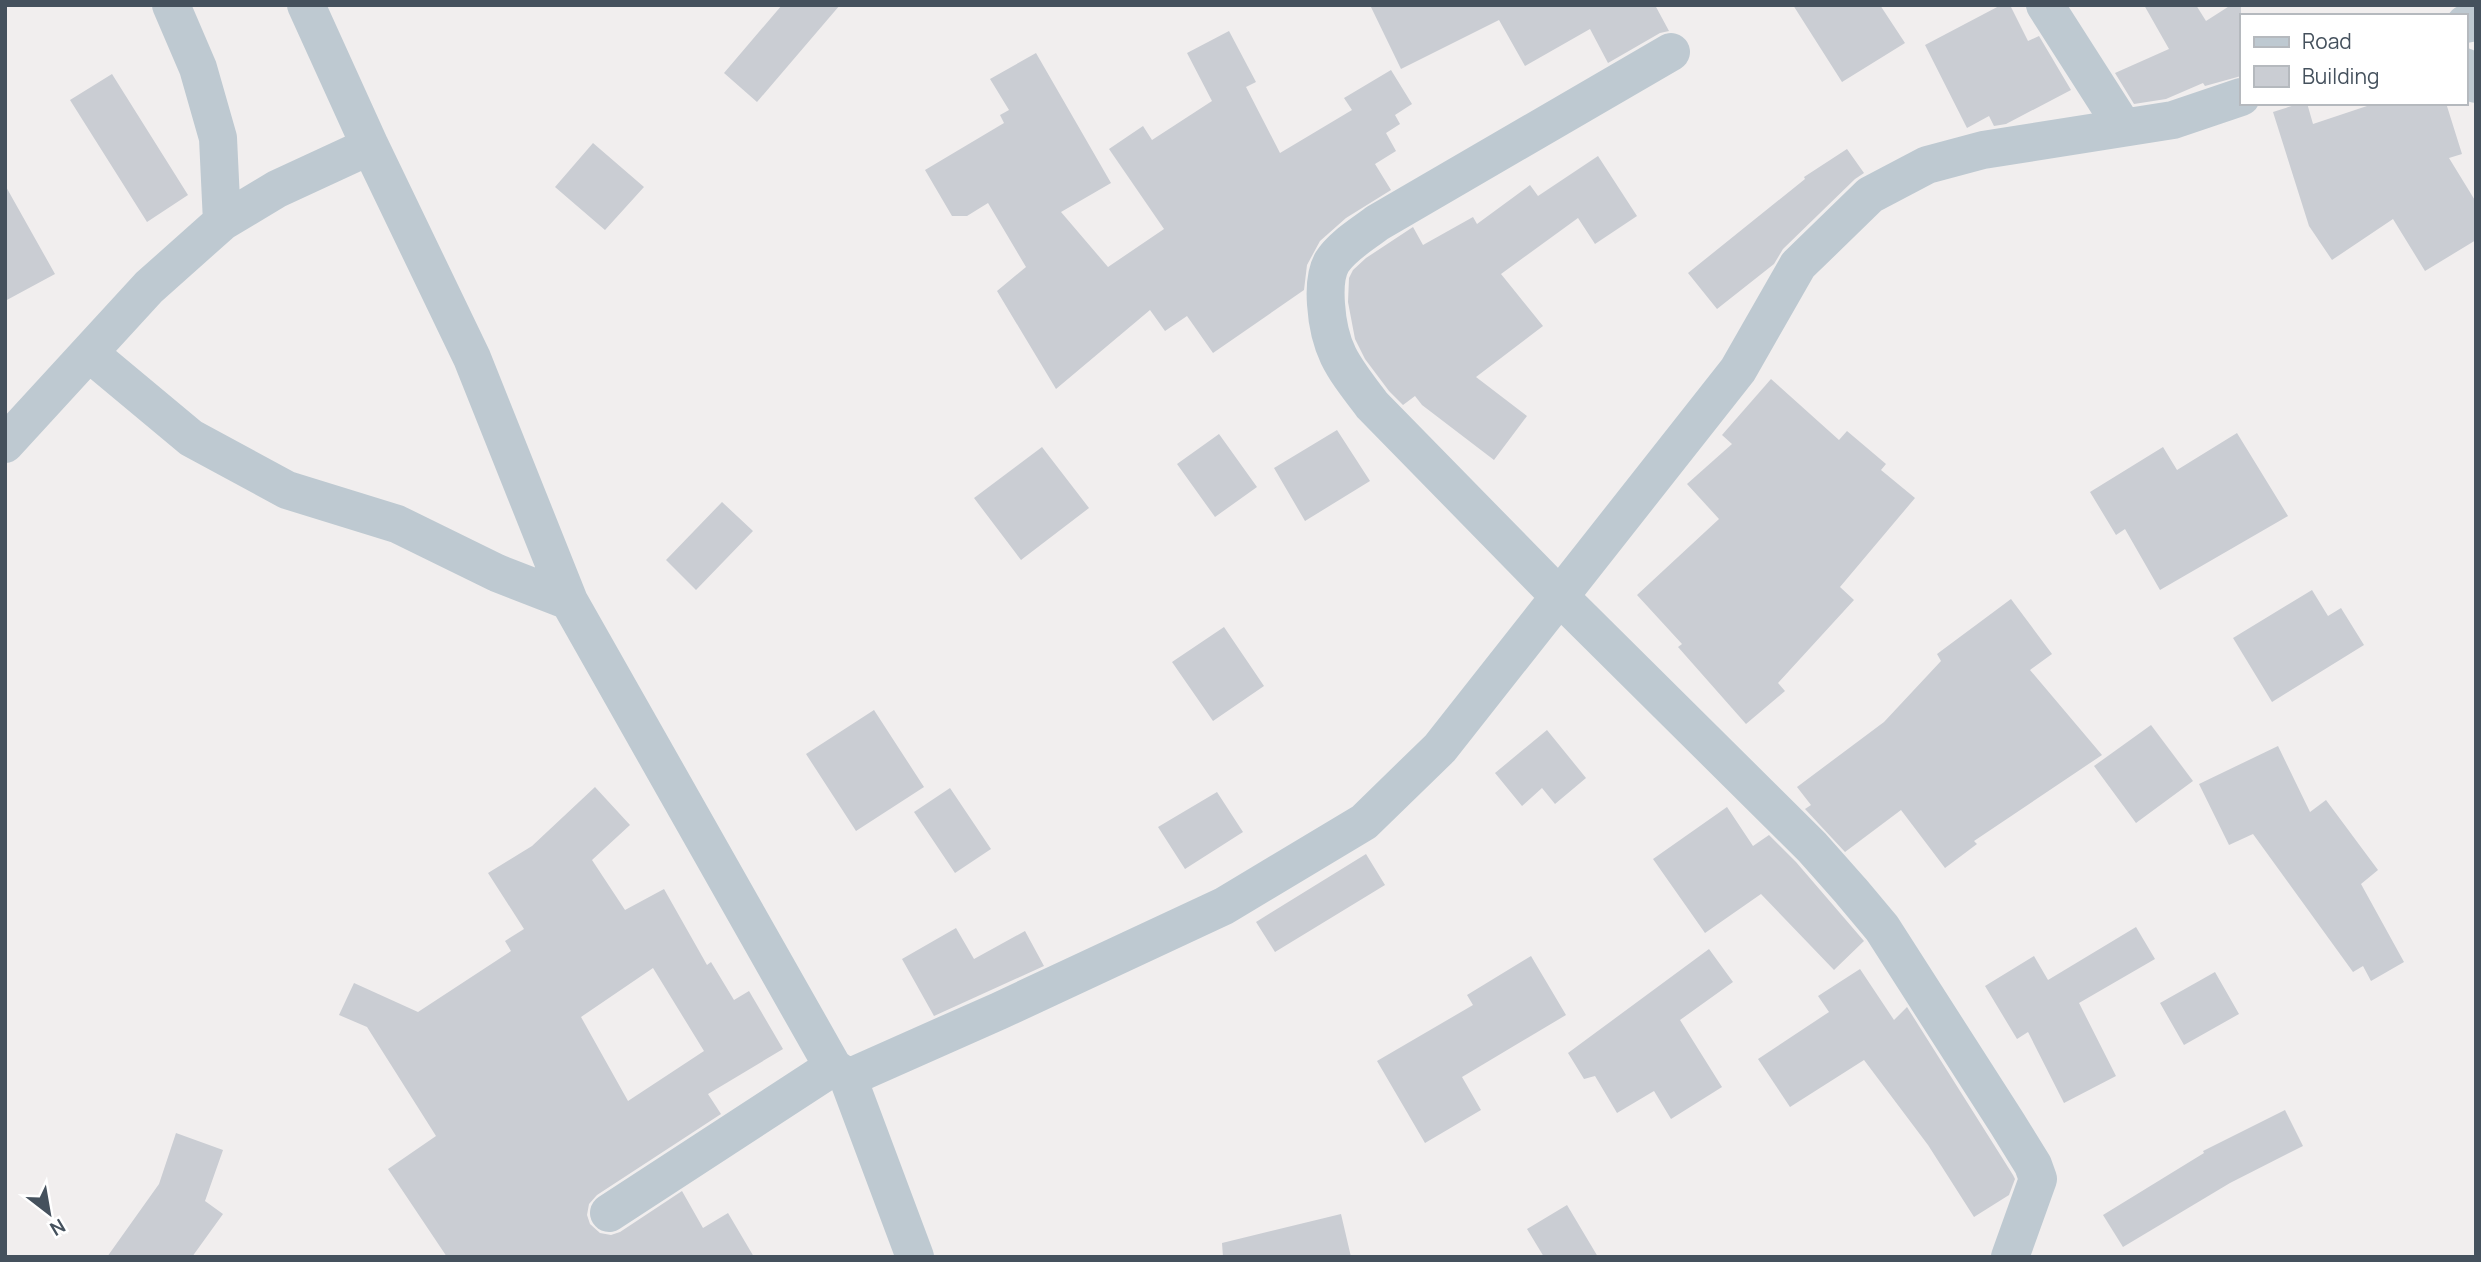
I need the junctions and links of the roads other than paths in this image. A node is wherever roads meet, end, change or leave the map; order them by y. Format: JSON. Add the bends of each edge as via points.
{"nodes":[{"id":1,"x":171,"y":5,"type":"edge"},
{"id":2,"x":306,"y":5,"type":"edge"},
{"id":3,"x":2045,"y":5,"type":"edge"},
{"id":4,"x":1671,"y":51,"type":"dead end"},
{"id":5,"x":2240,"y":97,"type":"edge"},
{"id":6,"x":2123,"y":127,"type":"junction"},
{"id":7,"x":370,"y":146,"type":"junction"},
{"id":8,"x":222,"y":222,"type":"junction"},
{"id":9,"x":89,"y":352,"type":"junction"},
{"id":10,"x":5,"y":444,"type":"edge"},
{"id":11,"x":1560,"y":597,"type":"junction"},
{"id":12,"x":569,"y":601,"type":"junction"},
{"id":13,"x":840,"y":1072,"type":"junction"},
{"id":14,"x":608,"y":1213,"type":"dead end"},
{"id":15,"x":915,"y":1257,"type":"edge"},
{"id":16,"x":2010,"y":1257,"type":"edge"}],
"edges":[{"from":1,"to":8,"type":"street","via":[[198,68],[218,138]]},
{"from":2,"to":7,"type":"street"},
{"from":3,"to":6,"type":"street"},
{"from":4,"to":11,"type":"street","via":[[1377,223],[1332,261],[1325,284],[1329,339],[1352,379]]},
{"from":5,"to":6,"type":"street","via":[[2173,120]]},
{"from":6,"to":11,"type":"street","via":[[1983,150],[1927,165],[1870,195],[1798,265],[1738,370]]},
{"from":7,"to":8,"type":"street","via":[[277,189]]},
{"from":7,"to":12,"type":"street","via":[[472,358]]},
{"from":8,"to":9,"type":"street","via":[[149,287]]},
{"from":9,"to":10,"type":"street"},
{"from":9,"to":12,"type":"street","via":[[191,438],[287,490],[397,524],[497,573]]},
{"from":11,"to":13,"type":"street","via":[[1440,748],[1364,822],[1224,906],[999,1011]]},
{"from":11,"to":16,"type":"street","via":[[1812,847],[1882,928],[2038,1179]]},
{"from":12,"to":13,"type":"street"},
{"from":13,"to":14,"type":"street"},
{"from":13,"to":15,"type":"street"}]}
